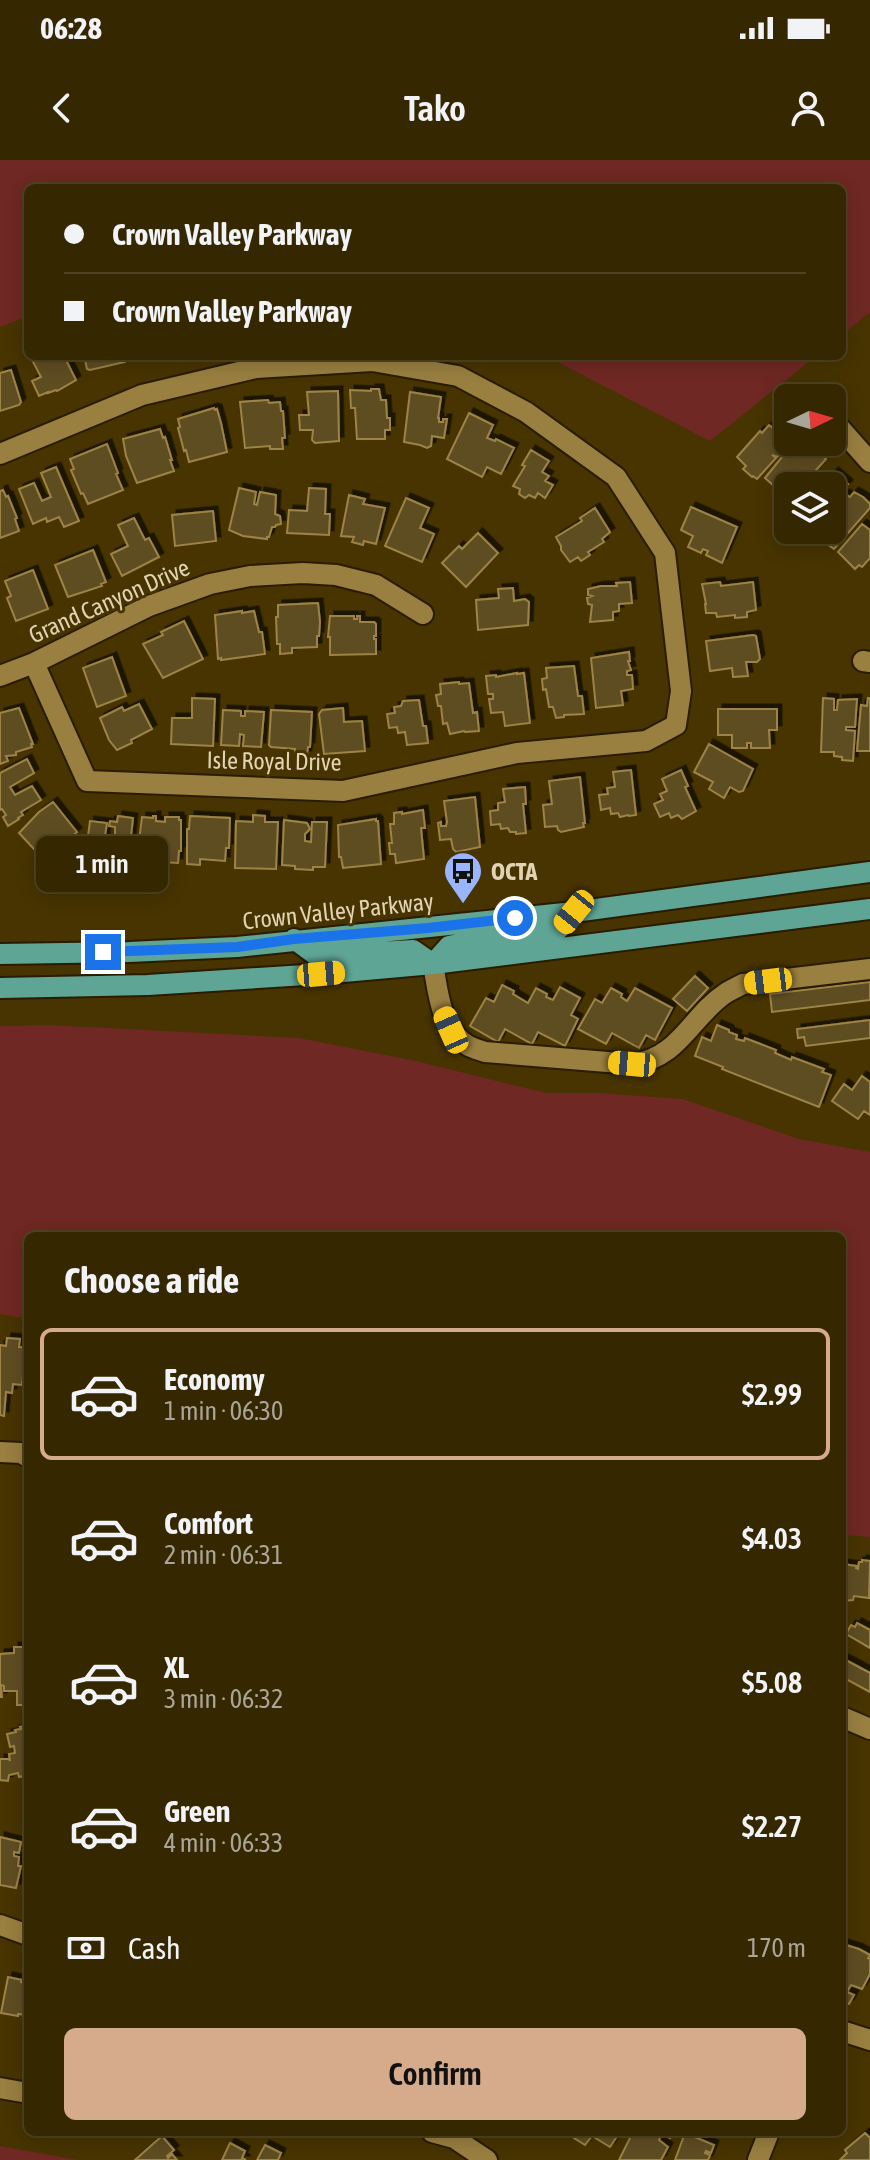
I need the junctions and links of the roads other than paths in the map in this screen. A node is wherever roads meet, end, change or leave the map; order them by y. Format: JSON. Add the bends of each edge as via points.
{"nodes":[{"id":1,"x":846,"y":435,"type":"edge"},
{"id":2,"x":0,"y":454,"type":"edge"},
{"id":3,"x":870,"y":462,"type":"edge"},
{"id":4,"x":423,"y":614,"type":"dead end"},
{"id":5,"x":34,"y":663,"type":"junction"},
{"id":6,"x":0,"y":676,"type":"edge"},
{"id":7,"x":870,"y":872,"type":"edge"},
{"id":8,"x":870,"y":909,"type":"edge"},
{"id":9,"x":574,"y":912,"type":"junction"},
{"id":10,"x":294,"y":939,"type":"junction"},
{"id":11,"x":0,"y":954,"type":"edge"},
{"id":12,"x":433,"y":964,"type":"junction"},
{"id":13,"x":870,"y":969,"type":"edge"},
{"id":14,"x":0,"y":988,"type":"edge"},
{"id":15,"x":0,"y":1452,"type":"edge"},
{"id":16,"x":24,"y":1455,"type":"edge"},
{"id":17,"x":846,"y":1719,"type":"edge"},
{"id":18,"x":870,"y":1729,"type":"edge"},
{"id":19,"x":0,"y":1925,"type":"edge"},
{"id":20,"x":24,"y":1934,"type":"edge"},
{"id":21,"x":846,"y":2032,"type":"edge"},
{"id":22,"x":870,"y":2040,"type":"edge"},
{"id":23,"x":0,"y":2088,"type":"edge"},
{"id":24,"x":24,"y":2092,"type":"edge"},
{"id":25,"x":447,"y":2136,"type":"edge"},
{"id":26,"x":764,"y":2136,"type":"edge"},
{"id":27,"x":487,"y":2160,"type":"edge"},
{"id":28,"x":758,"y":2160,"type":"edge"}],
"edges":[{"from":1,"to":3,"type":"street"},
{"from":2,"to":5,"type":"street","name":"Isle Royal Drive","via":[[142,395],[256,368],[372,361],[458,376],[526,412],[616,477],[665,553],[681,691],[676,725],[646,741],[517,753],[343,791],[87,781]]},
{"from":4,"to":5,"type":"street","name":"Grand Canyon Drive","via":[[376,585],[336,575],[250,576],[149,606]]},
{"from":5,"to":6,"type":"street","name":"Grand Canyon Drive"},
{"from":7,"to":9,"type":"main road","name":"Crown Valley Parkway"},
{"from":8,"to":12,"type":"main road"},
{"from":9,"to":10,"type":"main road","name":"Crown Valley Parkway"},
{"from":9,"to":12,"type":"main road","via":[[559,929],[449,946]]},
{"from":10,"to":11,"type":"main road","name":"Crown Valley Parkway","via":[[237,947]]},
{"from":10,"to":12,"type":"main road","via":[[317,956],[413,950]]},
{"from":12,"to":13,"type":"street","via":[[442,1009],[451,1030],[466,1044],[485,1052],[632,1064],[672,1048],[714,1002],[743,984]]},
{"from":12,"to":14,"type":"main road","via":[[134,986]]},
{"from":15,"to":16,"type":"street"},
{"from":17,"to":18,"type":"street"},
{"from":19,"to":20,"type":"street"},
{"from":21,"to":22,"type":"street"},
{"from":23,"to":24,"type":"street"},
{"from":25,"to":27,"type":"street"},
{"from":26,"to":28,"type":"street"}]}
